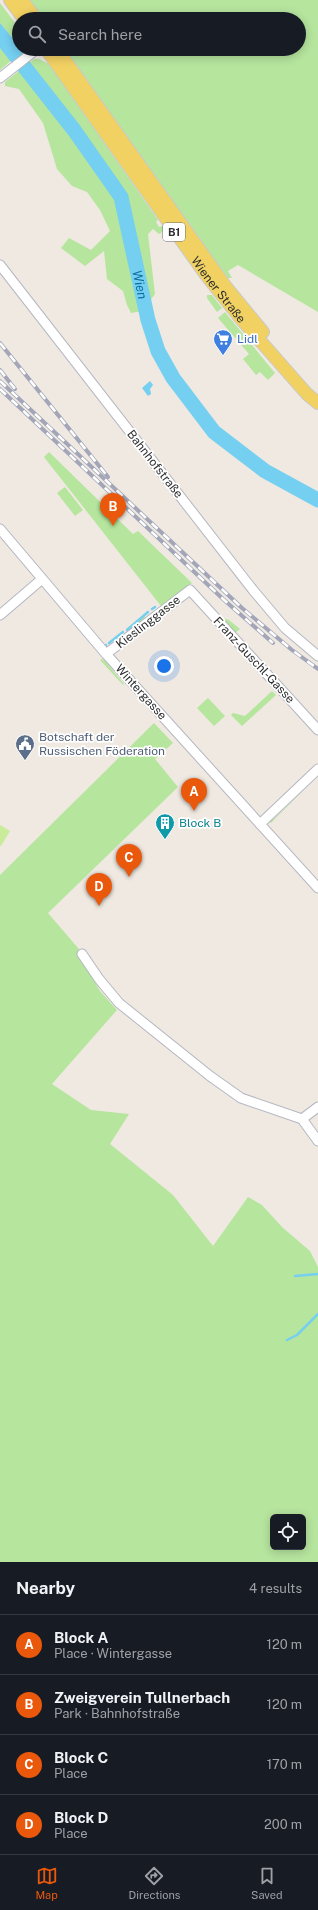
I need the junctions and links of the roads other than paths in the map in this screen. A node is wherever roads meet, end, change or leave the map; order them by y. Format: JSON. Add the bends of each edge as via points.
{"nodes":[{"id":1,"x":10,"y":0,"type":"edge"},
{"id":2,"x":22,"y":0,"type":"edge"},
{"id":3,"x":19,"y":12,"type":"edge"},
{"id":4,"x":31,"y":12,"type":"edge"},
{"id":5,"x":29,"y":56,"type":"edge"},
{"id":6,"x":51,"y":56,"type":"edge"},
{"id":7,"x":62,"y":56,"type":"edge"},
{"id":8,"x":1,"y":77,"type":"edge"},
{"id":9,"x":0,"y":265,"type":"edge"},
{"id":10,"x":318,"y":396,"type":"edge"},
{"id":11,"x":318,"y":403,"type":"edge"},
{"id":12,"x":0,"y":529,"type":"edge"},
{"id":13,"x":42,"y":579,"type":"junction"},
{"id":14,"x":190,"y":590,"type":"joint"},
{"id":15,"x":0,"y":615,"type":"edge"},
{"id":16,"x":106,"y":654,"type":"junction"},
{"id":17,"x":318,"y":656,"type":"edge"},
{"id":18,"x":318,"y":730,"type":"edge"},
{"id":19,"x":318,"y":769,"type":"edge"},
{"id":20,"x":260,"y":824,"type":"junction"},
{"id":21,"x":318,"y":888,"type":"edge"},
{"id":22,"x":82,"y":954,"type":"dead end"},
{"id":23,"x":318,"y":1108,"type":"edge"},
{"id":24,"x":302,"y":1119,"type":"junction"},
{"id":25,"x":318,"y":1141,"type":"edge"}],
"edges":[{"from":1,"to":3,"type":"main road"},
{"from":2,"to":4,"type":"main road"},
{"from":5,"to":8,"type":"street"},
{"from":6,"to":11,"type":"main road","name":"Wiener Straße","number":"B1","via":[[206,275],[241,319],[307,394]]},
{"from":7,"to":10,"type":"main road","name":"Wiener Straße","number":"B1","via":[[226,287]]},
{"from":9,"to":17,"type":"street","name":"Bahnhofstraße","via":[[253,590],[285,628]]},
{"from":12,"to":13,"type":"street","name":"Wintergasse"},
{"from":13,"to":15,"type":"street"},
{"from":13,"to":16,"type":"street","name":"Wintergasse"},
{"from":14,"to":16,"type":"street","name":"Kieslinggasse"},
{"from":14,"to":18,"type":"street","name":"Franz-Guschl-Gasse"},
{"from":16,"to":20,"type":"street","name":"Wintergasse"},
{"from":19,"to":20,"type":"street"},
{"from":20,"to":21,"type":"street","name":"Wintergasse"},
{"from":22,"to":24,"type":"street","via":[[119,1003],[210,1076],[241,1098]]},
{"from":23,"to":24,"type":"street"},
{"from":24,"to":25,"type":"street"}]}
